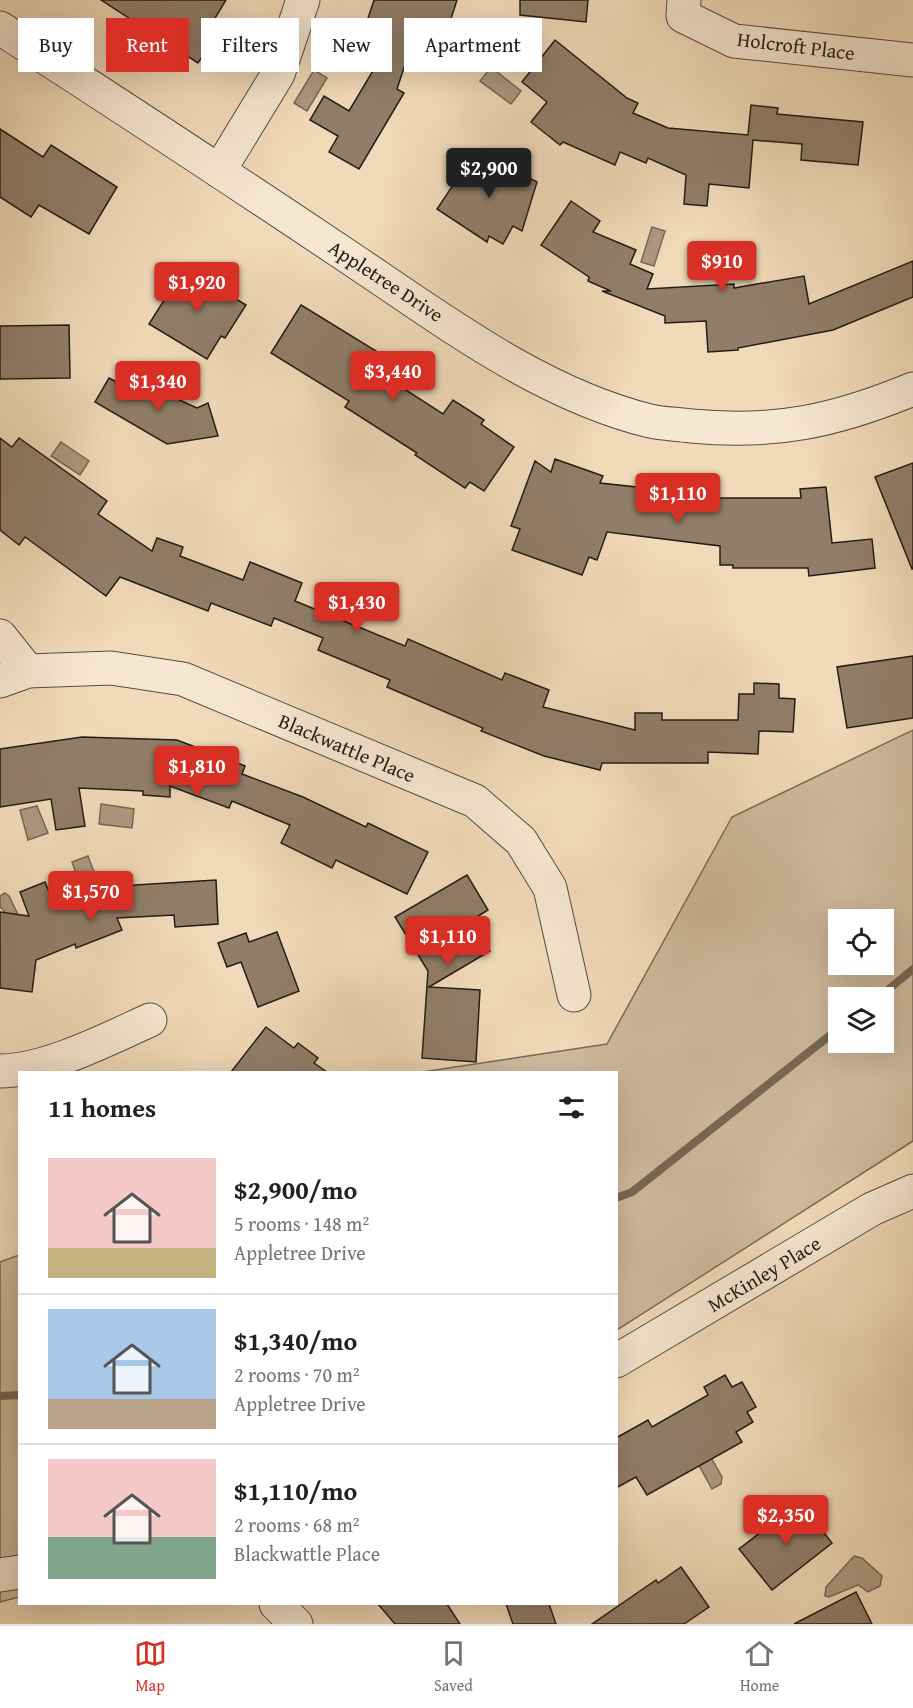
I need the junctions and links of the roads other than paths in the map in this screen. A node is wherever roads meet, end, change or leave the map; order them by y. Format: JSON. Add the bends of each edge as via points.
{"nodes":[{"id":1,"x":303,"y":0,"type":"edge"},
{"id":2,"x":684,"y":8,"type":"edge"},
{"id":3,"x":0,"y":27,"type":"edge"},
{"id":4,"x":913,"y":60,"type":"edge"},
{"id":5,"x":219,"y":171,"type":"junction"},
{"id":6,"x":913,"y":389,"type":"edge"},
{"id":7,"x":0,"y":636,"type":"edge"},
{"id":8,"x":14,"y":676,"type":"edge"},
{"id":9,"x":574,"y":995,"type":"dead end"},
{"id":10,"x":150,"y":1020,"type":"dead end"},
{"id":11,"x":0,"y":1071,"type":"edge"},
{"id":12,"x":913,"y":1191,"type":"edge"},
{"id":13,"x":618,"y":1360,"type":"edge"},
{"id":14,"x":18,"y":1572,"type":"edge"},
{"id":15,"x":0,"y":1575,"type":"edge"},
{"id":16,"x":277,"y":1605,"type":"edge"},
{"id":17,"x":296,"y":1624,"type":"edge"}],
"edges":[{"from":1,"to":5,"type":"street","via":[[278,74]]},
{"from":2,"to":4,"type":"street","name":"Holcroft Place","via":[[734,41]]},
{"from":3,"to":5,"type":"street","name":"Appletree Drive"},
{"from":5,"to":6,"type":"street","name":"Appletree Drive","via":[[550,385],[601,406],[652,422],[722,429],[791,426],[860,410]]},
{"from":7,"to":8,"type":"street"},
{"from":8,"to":9,"type":"street","name":"Blackwattle Place","via":[[111,668],[183,680],[475,801],[521,841],[550,888]]},
{"from":10,"to":11,"type":"street","via":[[89,1048],[15,1071]]},
{"from":12,"to":13,"type":"street","name":"McKinley Place","via":[[872,1209]]},
{"from":14,"to":15,"type":"street"},
{"from":16,"to":17,"type":"street"}]}
